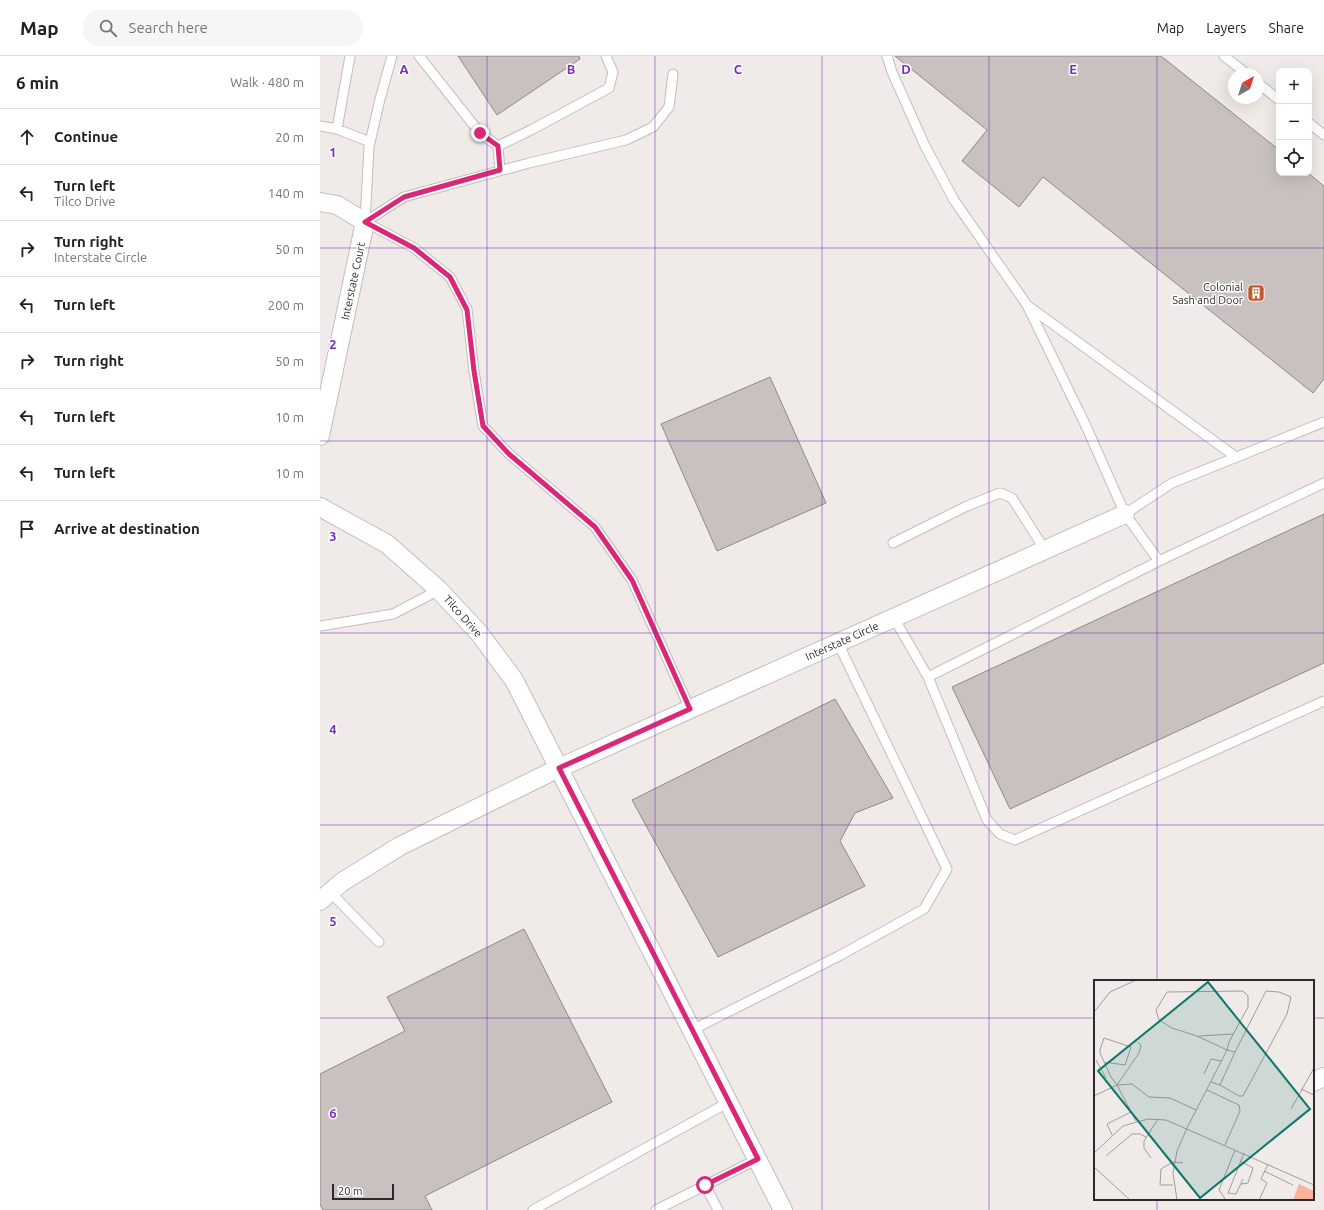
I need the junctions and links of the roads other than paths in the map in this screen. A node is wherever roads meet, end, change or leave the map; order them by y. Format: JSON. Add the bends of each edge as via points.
{"nodes":[{"id":1,"x":350,"y":56,"type":"edge"},
{"id":2,"x":392,"y":56,"type":"edge"},
{"id":3,"x":419,"y":56,"type":"edge"},
{"id":4,"x":606,"y":56,"type":"edge"},
{"id":5,"x":887,"y":56,"type":"edge"},
{"id":6,"x":1224,"y":56,"type":"edge"},
{"id":7,"x":1239,"y":68,"type":"edge"},
{"id":8,"x":673,"y":74,"type":"dead end"},
{"id":9,"x":1264,"y":88,"type":"edge"},
{"id":10,"x":1276,"y":98,"type":"edge"},
{"id":11,"x":1312,"y":125,"type":"edge"},
{"id":12,"x":320,"y":126,"type":"edge"},
{"id":13,"x":338,"y":129,"type":"junction"},
{"id":14,"x":1324,"y":135,"type":"edge"},
{"id":15,"x":370,"y":142,"type":"junction"},
{"id":16,"x":498,"y":146,"type":"junction"},
{"id":17,"x":500,"y":170,"type":"junction"},
{"id":18,"x":320,"y":202,"type":"edge"},
{"id":19,"x":365,"y":222,"type":"junction"},
{"id":20,"x":1027,"y":305,"type":"junction"},
{"id":21,"x":1324,"y":422,"type":"edge"},
{"id":22,"x":320,"y":432,"type":"edge"},
{"id":23,"x":1236,"y":457,"type":"junction"},
{"id":24,"x":1324,"y":483,"type":"edge"},
{"id":25,"x":320,"y":507,"type":"edge"},
{"id":26,"x":1125,"y":514,"type":"junction"},
{"id":27,"x":893,"y":543,"type":"dead end"},
{"id":28,"x":1045,"y":550,"type":"junction"},
{"id":29,"x":1160,"y":561,"type":"junction"},
{"id":30,"x":439,"y":590,"type":"junction"},
{"id":31,"x":894,"y":618,"type":"junction"},
{"id":32,"x":320,"y":626,"type":"edge"},
{"id":33,"x":838,"y":643,"type":"junction"},
{"id":34,"x":928,"y":677,"type":"junction"},
{"id":35,"x":1324,"y":701,"type":"edge"},
{"id":36,"x":690,"y":709,"type":"junction"},
{"id":37,"x":559,"y":768,"type":"junction"},
{"id":38,"x":324,"y":894,"type":"edge"},
{"id":39,"x":379,"y":942,"type":"dead end"},
{"id":40,"x":692,"y":1030,"type":"junction"},
{"id":41,"x":1324,"y":1077,"type":"edge"},
{"id":42,"x":1314,"y":1082,"type":"edge"},
{"id":43,"x":729,"y":1102,"type":"junction"},
{"id":44,"x":758,"y":1159,"type":"junction"},
{"id":45,"x":705,"y":1185,"type":"junction"},
{"id":46,"x":533,"y":1210,"type":"edge"},
{"id":47,"x":656,"y":1210,"type":"edge"},
{"id":48,"x":718,"y":1210,"type":"edge"},
{"id":49,"x":784,"y":1210,"type":"edge"}],
"edges":[{"from":1,"to":13,"type":"lane"},
{"from":2,"to":15,"type":"lane"},
{"from":3,"to":16,"type":"lane","via":[[480,133]]},
{"from":4,"to":16,"type":"lane","via":[[613,72],[609,88]]},
{"from":5,"to":20,"type":"lane","via":[[925,146],[954,200]]},
{"from":6,"to":7,"type":"lane"},
{"from":8,"to":17,"type":"lane","via":[[669,107],[653,126],[626,140]]},
{"from":9,"to":10,"type":"lane"},
{"from":11,"to":14,"type":"lane"},
{"from":12,"to":13,"type":"lane"},
{"from":13,"to":15,"type":"lane"},
{"from":15,"to":19,"type":"lane"},
{"from":16,"to":17,"type":"lane"},
{"from":17,"to":19,"type":"lane","via":[[404,197]]},
{"from":18,"to":19,"type":"street","via":[[336,205]]},
{"from":19,"to":22,"type":"street","name":"Interstate Court"},
{"from":19,"to":36,"type":"lane","via":[[414,248],[450,277],[467,310],[483,426],[509,454],[595,527],[632,580]]},
{"from":20,"to":23,"type":"lane"},
{"from":20,"to":26,"type":"lane","via":[[1086,426]]},
{"from":21,"to":23,"type":"lane"},
{"from":23,"to":26,"type":"lane","via":[[1172,483]]},
{"from":24,"to":29,"type":"lane"},
{"from":25,"to":30,"type":"street","name":"Tilco Drive","via":[[387,544]]},
{"from":26,"to":28,"type":"street","name":"Interstate Circle"},
{"from":26,"to":29,"type":"lane"},
{"from":27,"to":28,"type":"lane","via":[[967,506],[1000,493],[1012,498]]},
{"from":28,"to":31,"type":"street","name":"Interstate Circle"},
{"from":29,"to":34,"type":"lane"},
{"from":30,"to":32,"type":"lane","via":[[393,614]]},
{"from":30,"to":37,"type":"street","name":"Tilco Drive","via":[[479,633],[514,680]]},
{"from":31,"to":33,"type":"street","name":"Interstate Circle"},
{"from":31,"to":34,"type":"lane"},
{"from":33,"to":36,"type":"street","name":"Interstate Circle"},
{"from":33,"to":40,"type":"lane","via":[[947,869],[924,909],[839,956]]},
{"from":34,"to":35,"type":"lane","via":[[988,820],[1000,834],[1015,840]]},
{"from":36,"to":37,"type":"street","name":"Interstate Circle"},
{"from":37,"to":38,"type":"street","via":[[400,846]]},
{"from":37,"to":40,"type":"street","name":"Tilco Drive"},
{"from":38,"to":39,"type":"lane"},
{"from":40,"to":43,"type":"street","name":"Tilco Drive"},
{"from":41,"to":42,"type":"street"},
{"from":43,"to":44,"type":"street","name":"Tilco Drive"},
{"from":43,"to":46,"type":"lane"},
{"from":44,"to":45,"type":"lane"},
{"from":44,"to":49,"type":"street","name":"Tilco Drive"},
{"from":45,"to":47,"type":"lane"},
{"from":45,"to":48,"type":"lane"}]}
